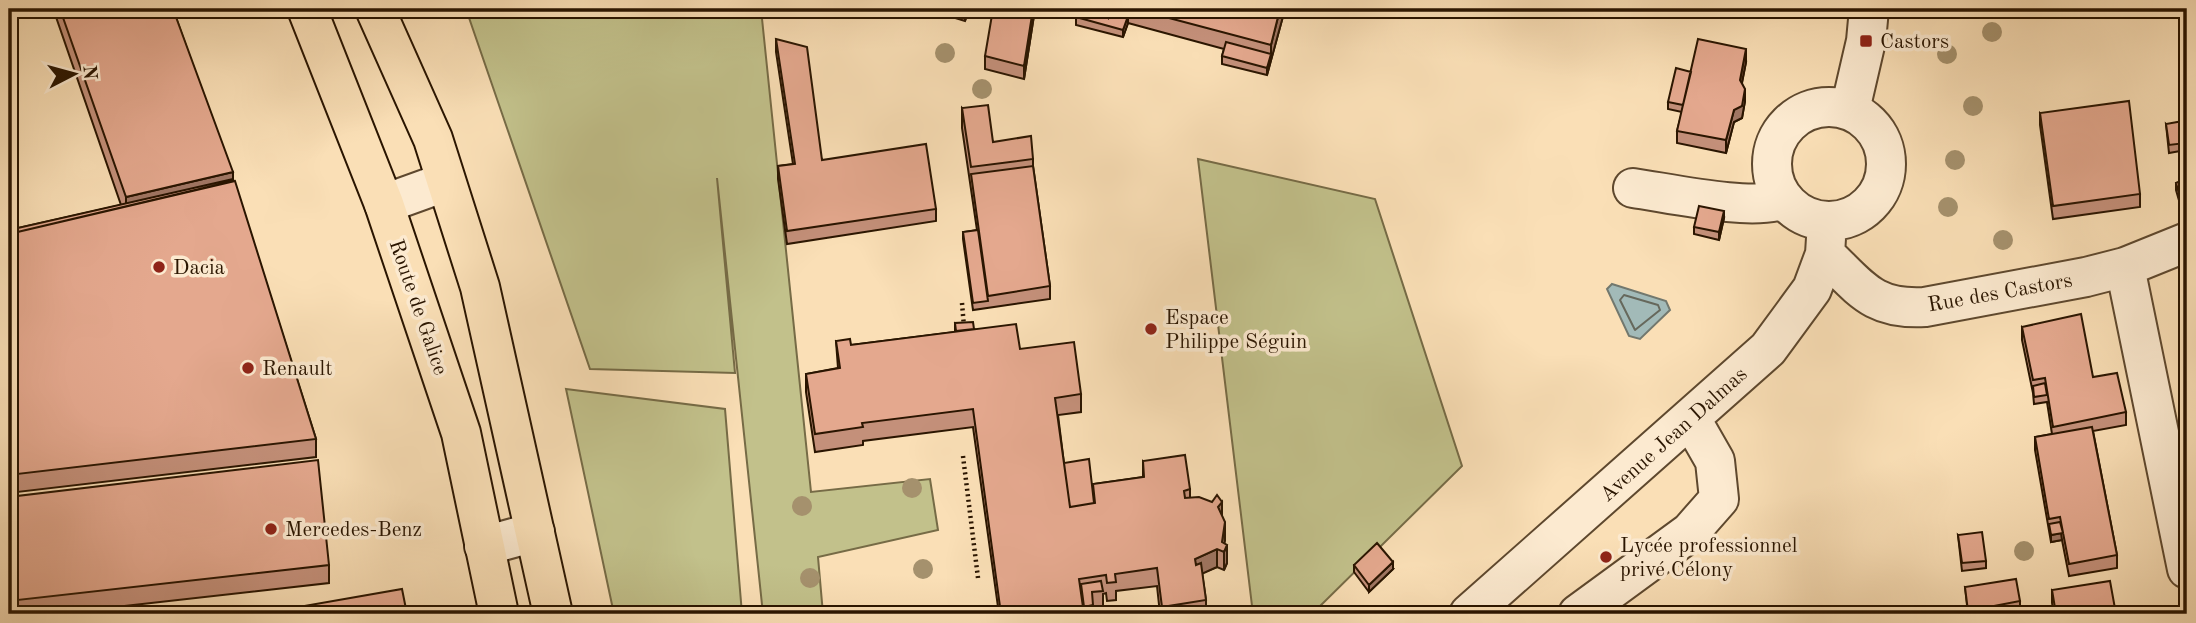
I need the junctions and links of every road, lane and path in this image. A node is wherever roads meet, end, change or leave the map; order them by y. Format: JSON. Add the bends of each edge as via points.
{"nodes":[{"id":1,"x":307,"y":9,"type":"edge"},
{"id":2,"x":375,"y":9,"type":"edge"},
{"id":3,"x":1869,"y":9,"type":"edge"},
{"id":4,"x":1850,"y":110,"type":"junction"},
{"id":5,"x":445,"y":182,"type":"junction"},
{"id":6,"x":1633,"y":188,"type":"dead end"},
{"id":7,"x":1784,"y":199,"type":"junction"},
{"id":8,"x":384,"y":204,"type":"junction"},
{"id":9,"x":1826,"y":238,"type":"junction"},
{"id":10,"x":2187,"y":242,"type":"edge"},
{"id":11,"x":2125,"y":267,"type":"junction"},
{"id":12,"x":962,"y":303,"type":"dead end"},
{"id":13,"x":964,"y":330,"type":"edge"},
{"id":14,"x":1691,"y":419,"type":"junction"},
{"id":15,"x":963,"y":456,"type":"dead end"},
{"id":16,"x":535,"y":533,"type":"junction"},
{"id":17,"x":485,"y":545,"type":"junction"},
{"id":18,"x":2187,"y":569,"type":"edge"},
{"id":19,"x":978,"y":578,"type":"dead end"},
{"id":20,"x":499,"y":614,"type":"edge"},
{"id":21,"x":553,"y":614,"type":"edge"},
{"id":22,"x":1469,"y":614,"type":"edge"},
{"id":23,"x":1578,"y":614,"type":"edge"}],
"edges":[{"from":1,"to":8,"type":"main road","name":"Route de Galice"},
{"from":2,"to":5,"type":"main road","via":[[433,139]]},
{"from":3,"to":4,"type":"street"},
{"from":4,"to":7,"type":"street","via":[[1818,108],[1802,114],[1784,130],[1773,152],[1776,185]]},
{"from":4,"to":9,"type":"street","via":[[1880,136],[1886,176],[1865,209]]},
{"from":5,"to":8,"type":"street"},
{"from":5,"to":16,"type":"main road","via":[[480,287]]},
{"from":6,"to":7,"type":"street","via":[[1771,205]]},
{"from":7,"to":9,"type":"street","via":[[1811,219]]},
{"from":8,"to":17,"type":"main road","name":"Route de Galice","via":[[461,433]]},
{"from":9,"to":11,"type":"street","name":"Rue des Castors","via":[[1869,295],[1901,308],[1926,307]]},
{"from":9,"to":14,"type":"street","name":"Avenue Jean Dalmas","via":[[1812,289],[1791,321]]},
{"from":10,"to":11,"type":"street","name":"Rue des Castors"},
{"from":11,"to":18,"type":"street"},
{"from":12,"to":13,"type":"path"},
{"from":14,"to":22,"type":"street","name":"Avenue Jean Dalmas"},
{"from":14,"to":23,"type":"street","via":[[1715,461],[1719,499],[1690,532]]},
{"from":15,"to":19,"type":"path"},
{"from":16,"to":17,"type":"street"},
{"from":16,"to":21,"type":"main road"},
{"from":17,"to":20,"type":"main road","name":"Route de Galice"}]}
